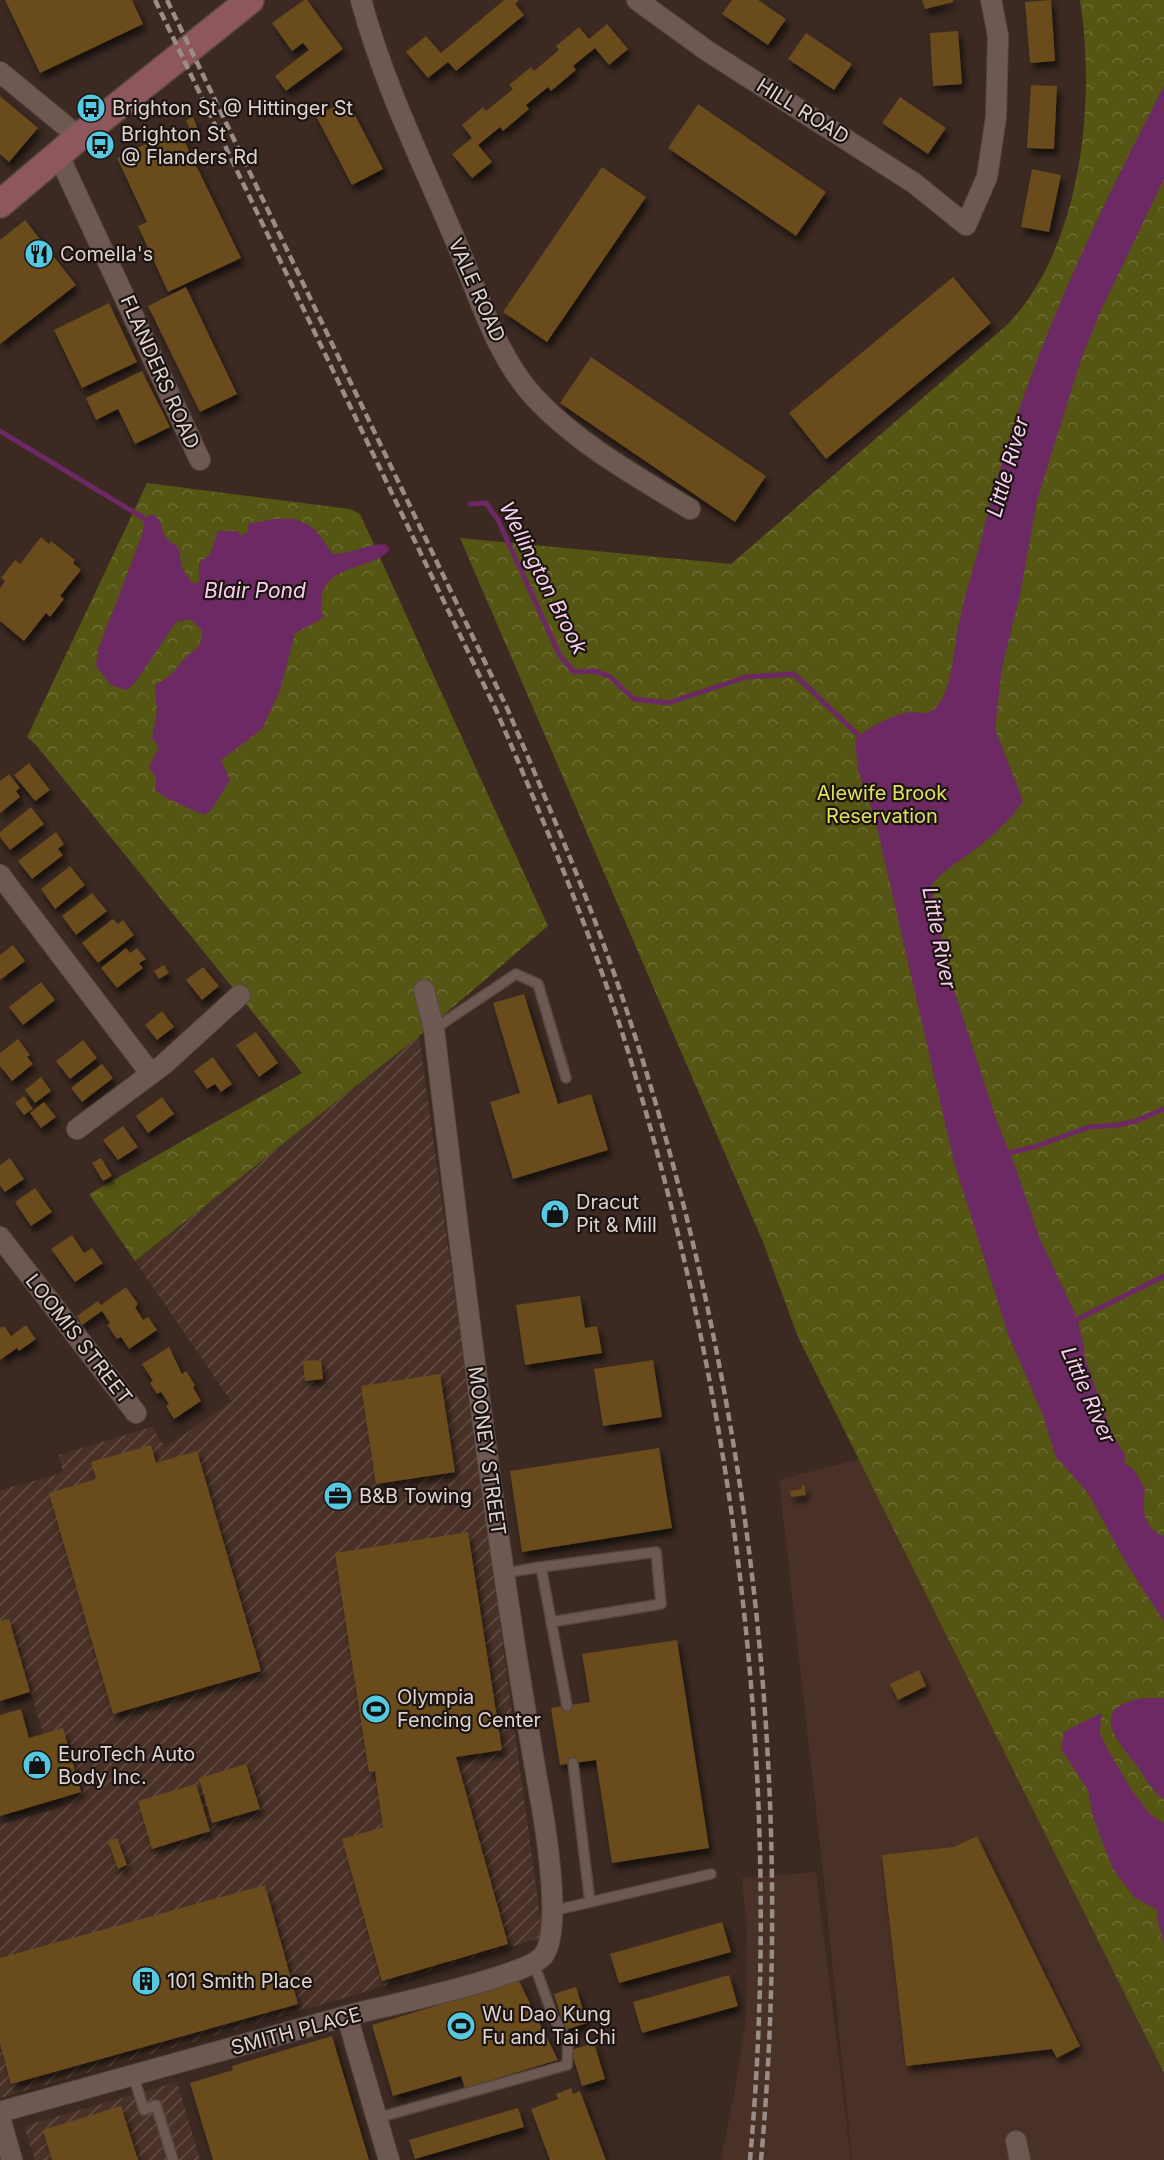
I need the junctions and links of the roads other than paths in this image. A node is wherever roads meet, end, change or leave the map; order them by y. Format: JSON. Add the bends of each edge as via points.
{"nodes":[{"id":1,"x":250,"y":0,"type":"edge"},
{"id":2,"x":361,"y":0,"type":"edge"},
{"id":3,"x":637,"y":0,"type":"edge"},
{"id":4,"x":991,"y":0,"type":"edge"},
{"id":5,"x":0,"y":72,"type":"edge"},
{"id":6,"x":79,"y":137,"type":"junction"},
{"id":7,"x":58,"y":154,"type":"junction"},
{"id":8,"x":0,"y":204,"type":"edge"},
{"id":9,"x":200,"y":460,"type":"dead end"},
{"id":10,"x":690,"y":509,"type":"dead end"},
{"id":11,"x":0,"y":875,"type":"edge"},
{"id":12,"x":424,"y":990,"type":"dead end"},
{"id":13,"x":240,"y":995,"type":"dead end"},
{"id":14,"x":434,"y":1029,"type":"junction"},
{"id":15,"x":151,"y":1074,"type":"junction"},
{"id":16,"x":566,"y":1078,"type":"dead end"},
{"id":17,"x":77,"y":1129,"type":"dead end"},
{"id":18,"x":0,"y":1237,"type":"edge"},
{"id":19,"x":136,"y":1413,"type":"dead end"},
{"id":20,"x":541,"y":1567,"type":"junction"},
{"id":21,"x":505,"y":1573,"type":"junction"},
{"id":22,"x":551,"y":1622,"type":"junction"},
{"id":23,"x":567,"y":1706,"type":"dead end"},
{"id":24,"x":573,"y":1763,"type":"dead end"},
{"id":25,"x":711,"y":1874,"type":"dead end"},
{"id":26,"x":590,"y":1902,"type":"junction"},
{"id":27,"x":552,"y":1911,"type":"junction"},
{"id":28,"x":534,"y":1964,"type":"junction"},
{"id":29,"x":347,"y":2016,"type":"junction"},
{"id":30,"x":133,"y":2075,"type":"junction"},
{"id":31,"x":0,"y":2112,"type":"edge"},
{"id":32,"x":0,"y":2118,"type":"edge"},
{"id":33,"x":377,"y":2118,"type":"junction"},
{"id":34,"x":12,"y":2160,"type":"edge"},
{"id":35,"x":173,"y":2160,"type":"edge"},
{"id":36,"x":389,"y":2160,"type":"edge"}],
"edges":[{"from":1,"to":6,"type":"main road"},
{"from":2,"to":10,"type":"street","name":"VALE ROAD","via":[[379,62],[408,135],[510,364],[534,397],[575,433]]},
{"from":3,"to":4,"type":"street","name":"HILL ROAD","via":[[706,50],[914,183],[966,225],[987,177],[996,117],[998,36]]},
{"from":5,"to":6,"type":"street"},
{"from":6,"to":7,"type":"main road"},
{"from":7,"to":8,"type":"main road"},
{"from":7,"to":9,"type":"street","name":"FLANDERS ROAD"},
{"from":11,"to":15,"type":"street"},
{"from":12,"to":14,"type":"street","name":"MOONEY STREET"},
{"from":13,"to":15,"type":"street"},
{"from":14,"to":16,"type":"lane","via":[[516,974],[538,984]]},
{"from":14,"to":21,"type":"street","name":"MOONEY STREET","via":[[472,1346]]},
{"from":15,"to":17,"type":"street"},
{"from":18,"to":19,"type":"street","name":"LOOMIS STREET"},
{"from":20,"to":21,"type":"lane"},
{"from":20,"to":22,"type":"lane"},
{"from":20,"to":22,"type":"lane","via":[[656,1552],[662,1604]]},
{"from":21,"to":27,"type":"street","name":"MOONEY STREET","via":[[546,1829]]},
{"from":22,"to":23,"type":"lane"},
{"from":24,"to":26,"type":"lane"},
{"from":25,"to":26,"type":"lane"},
{"from":26,"to":27,"type":"lane"},
{"from":27,"to":28,"type":"street","via":[[549,1944]]},
{"from":28,"to":29,"type":"street","name":"SMITH PLACE","via":[[495,1978]]},
{"from":28,"to":33,"type":"lane","via":[[552,2016],[568,2042],[567,2065]]},
{"from":29,"to":30,"type":"street","name":"SMITH PLACE"},
{"from":29,"to":33,"type":"street"},
{"from":30,"to":31,"type":"street","name":"SMITH PLACE"},
{"from":30,"to":35,"type":"lane","via":[[144,2110],[156,2105]]},
{"from":32,"to":34,"type":"street"},
{"from":33,"to":36,"type":"street"}]}
